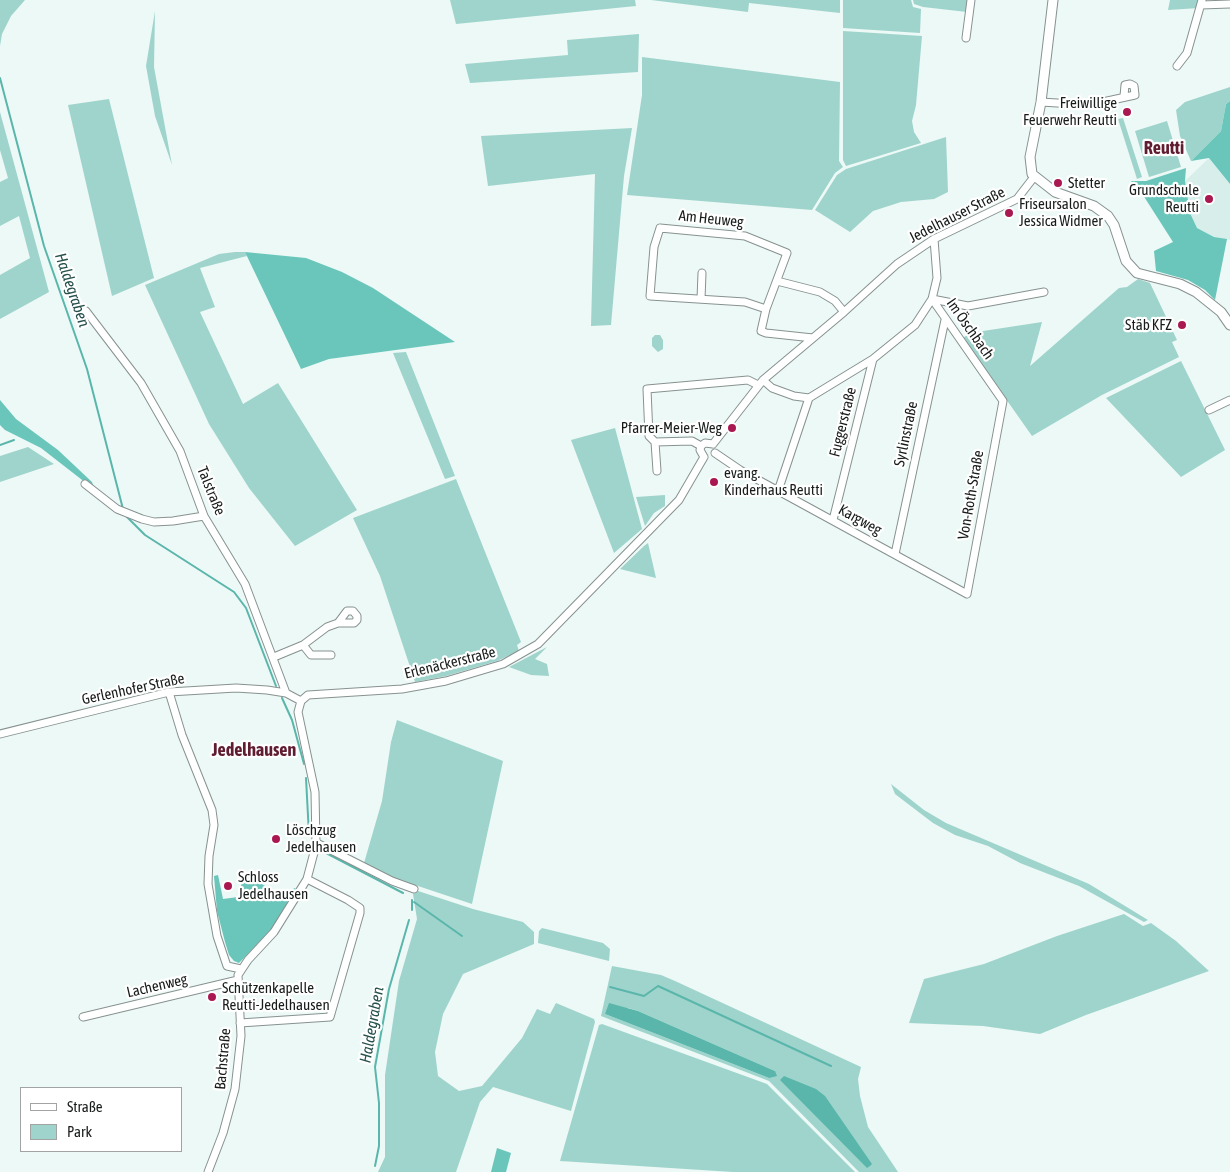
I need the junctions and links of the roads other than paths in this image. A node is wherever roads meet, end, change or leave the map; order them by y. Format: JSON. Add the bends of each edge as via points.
{"nodes":[{"id":1,"x":971,"y":0,"type":"edge"},
{"id":2,"x":1053,"y":0,"type":"edge"},
{"id":3,"x":1201,"y":2,"type":"edge"},
{"id":4,"x":1230,"y":4,"type":"edge"},
{"id":5,"x":966,"y":38,"type":"dead end"},
{"id":6,"x":1177,"y":66,"type":"dead end"},
{"id":7,"x":1124,"y":96,"type":"dead end"},
{"id":8,"x":1041,"y":102,"type":"junction"},
{"id":9,"x":1034,"y":177,"type":"junction"},
{"id":10,"x":934,"y":239,"type":"junction"},
{"id":11,"x":702,"y":274,"type":"dead end"},
{"id":12,"x":777,"y":281,"type":"junction"},
{"id":13,"x":1044,"y":292,"type":"dead end"},
{"id":14,"x":932,"y":298,"type":"junction"},
{"id":15,"x":700,"y":299,"type":"junction"},
{"id":16,"x":766,"y":309,"type":"junction"},
{"id":17,"x":86,"y":311,"type":"dead end"},
{"id":18,"x":844,"y":312,"type":"junction"},
{"id":19,"x":945,"y":320,"type":"junction"},
{"id":20,"x":1230,"y":325,"type":"edge"},
{"id":21,"x":814,"y":338,"type":"junction"},
{"id":22,"x":873,"y":359,"type":"junction"},
{"id":23,"x":761,"y":383,"type":"junction"},
{"id":24,"x":809,"y":398,"type":"junction"},
{"id":25,"x":1230,"y":400,"type":"edge"},
{"id":26,"x":1003,"y":401,"type":"joint"},
{"id":27,"x":1208,"y":410,"type":"dead end"},
{"id":28,"x":655,"y":442,"type":"junction"},
{"id":29,"x":712,"y":444,"type":"junction"},
{"id":30,"x":701,"y":446,"type":"junction"},
{"id":31,"x":715,"y":453,"type":"junction"},
{"id":32,"x":704,"y":457,"type":"junction"},
{"id":33,"x":657,"y":471,"type":"dead end"},
{"id":34,"x":85,"y":484,"type":"dead end"},
{"id":35,"x":778,"y":490,"type":"junction"},
{"id":36,"x":204,"y":516,"type":"junction"},
{"id":37,"x":833,"y":520,"type":"junction"},
{"id":38,"x":894,"y":554,"type":"junction"},
{"id":39,"x":967,"y":594,"type":"joint"},
{"id":40,"x":338,"y":623,"type":"dead end"},
{"id":41,"x":303,"y":645,"type":"junction"},
{"id":42,"x":330,"y":655,"type":"dead end"},
{"id":43,"x":274,"y":657,"type":"junction"},
{"id":44,"x":169,"y":692,"type":"junction"},
{"id":45,"x":286,"y":694,"type":"junction"},
{"id":46,"x":301,"y":701,"type":"junction"},
{"id":47,"x":0,"y":734,"type":"edge"},
{"id":48,"x":317,"y":843,"type":"junction"},
{"id":49,"x":307,"y":879,"type":"junction"},
{"id":50,"x":414,"y":889,"type":"dead end"},
{"id":51,"x":241,"y":969,"type":"junction"},
{"id":52,"x":238,"y":980,"type":"junction"},
{"id":53,"x":83,"y":1017,"type":"dead end"},
{"id":54,"x":240,"y":1023,"type":"junction"},
{"id":55,"x":208,"y":1172,"type":"edge"}],
"edges":[{"from":1,"to":5,"type":"street"},
{"from":2,"to":8,"type":"main road"},
{"from":3,"to":4,"type":"street"},
{"from":3,"to":6,"type":"street","via":[[1187,53]]},
{"from":7,"to":8,"type":"street","via":[[1089,105]]},
{"from":8,"to":9,"type":"main road","via":[[1030,157],[1030,170]]},
{"from":9,"to":10,"type":"street","name":"Jedelhauser Straße","via":[[1017,199]]},
{"from":9,"to":20,"type":"main road","via":[[1055,192],[1102,210],[1112,220],[1131,269],[1196,292],[1221,312]]},
{"from":10,"to":14,"type":"street","name":"Im Öschbach","via":[[937,278]]},
{"from":10,"to":18,"type":"street","name":"Jedelhauser Straße","via":[[897,264]]},
{"from":11,"to":15,"type":"street"},
{"from":12,"to":15,"type":"street","name":"Am Heuweg","via":[[787,253],[745,236],[660,228],[654,247],[650,296]]},
{"from":12,"to":16,"type":"street","name":"Am Heuweg"},
{"from":12,"to":18,"type":"street","via":[[820,292],[835,301]]},
{"from":13,"to":14,"type":"street","via":[[968,306]]},
{"from":14,"to":19,"type":"street","name":"Im Öschbach"},
{"from":14,"to":22,"type":"street","via":[[915,325]]},
{"from":15,"to":16,"type":"street","name":"Am Heuweg","via":[[745,302]]},
{"from":16,"to":21,"type":"street","name":"Am Heuweg","via":[[761,330]]},
{"from":17,"to":36,"type":"street","name":"Talstraße","via":[[153,403],[180,452]]},
{"from":18,"to":21,"type":"street","name":"Jedelhauser Straße"},
{"from":19,"to":26,"type":"street","name":"Im Öschbach"},
{"from":19,"to":38,"type":"street","name":"Syrlinstraße"},
{"from":21,"to":23,"type":"street","name":"Jedelhauser Straße"},
{"from":22,"to":24,"type":"street"},
{"from":22,"to":37,"type":"street","name":"Fuggerstraße"},
{"from":23,"to":24,"type":"street","via":[[794,396]]},
{"from":23,"to":28,"type":"street","via":[[748,380],[647,389],[649,436]]},
{"from":23,"to":29,"type":"street","name":"Jedelhauser Straße"},
{"from":24,"to":35,"type":"street"},
{"from":25,"to":27,"type":"street"},
{"from":26,"to":39,"type":"street","name":"Von-Roth-Straße"},
{"from":28,"to":30,"type":"street","via":[[692,441]]},
{"from":28,"to":33,"type":"street"},
{"from":29,"to":30,"type":"street"},
{"from":29,"to":31,"type":"street"},
{"from":30,"to":32,"type":"street"},
{"from":31,"to":32,"type":"street","via":[[709,458]]},
{"from":31,"to":35,"type":"street","name":"Kargweg"},
{"from":32,"to":46,"type":"street","name":"Erlenäckerstraße","via":[[679,500],[538,644],[503,664],[427,685],[308,695]]},
{"from":34,"to":36,"type":"street","via":[[117,509],[142,519],[174,521]]},
{"from":35,"to":37,"type":"street","name":"Kargweg"},
{"from":36,"to":43,"type":"street","name":"Talstraße","via":[[245,584]]},
{"from":37,"to":38,"type":"street","name":"Kargweg"},
{"from":38,"to":39,"type":"street","name":"Kargweg"},
{"from":40,"to":41,"type":"street"},
{"from":41,"to":42,"type":"street","via":[[311,655]]},
{"from":41,"to":43,"type":"street"},
{"from":43,"to":45,"type":"street","name":"Talstraße"},
{"from":44,"to":45,"type":"street","name":"Gerlenhofer Straße","via":[[236,688]]},
{"from":44,"to":47,"type":"street","name":"Gerlenhofer Straße"},
{"from":44,"to":51,"type":"street","via":[[182,735],[212,810],[214,825],[208,884],[217,936],[227,966]]},
{"from":45,"to":46,"type":"street","name":"Gerlenhofer Straße"},
{"from":46,"to":48,"type":"street","name":"Bachstraße","via":[[298,712],[315,792]]},
{"from":48,"to":49,"type":"street","name":"Bachstraße"},
{"from":48,"to":50,"type":"street"},
{"from":49,"to":51,"type":"street","name":"Bachstraße","via":[[274,932]]},
{"from":49,"to":54,"type":"street","via":[[360,908],[330,1017]]},
{"from":51,"to":52,"type":"street","name":"Bachstraße"},
{"from":52,"to":53,"type":"street","name":"Lachenweg"},
{"from":52,"to":54,"type":"street","name":"Bachstraße"},
{"from":54,"to":55,"type":"street","name":"Bachstraße","via":[[241,1048],[236,1089]]}]}
